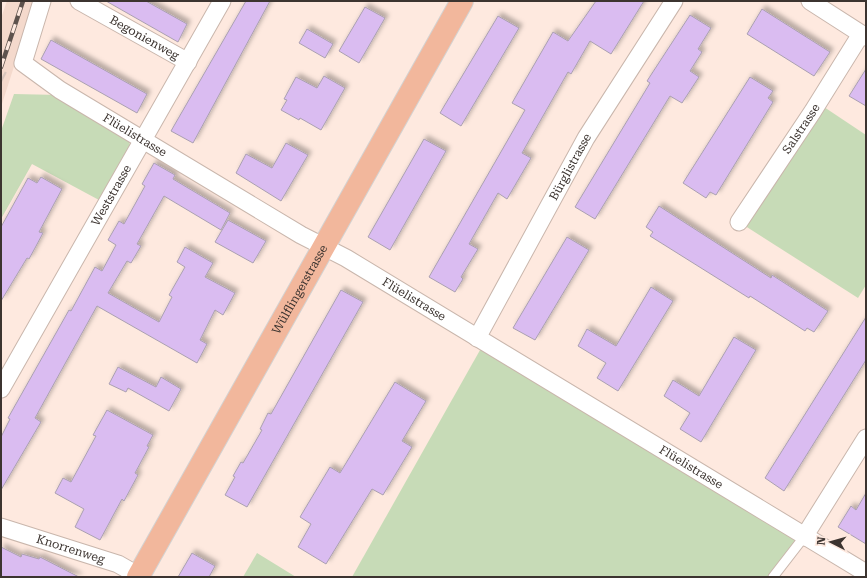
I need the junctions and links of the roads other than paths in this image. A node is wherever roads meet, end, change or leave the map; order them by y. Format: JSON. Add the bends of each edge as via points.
{"nodes":[{"id":1,"x":42,"y":1,"type":"edge"},
{"id":2,"x":80,"y":1,"type":"edge"},
{"id":3,"x":222,"y":1,"type":"edge"},
{"id":4,"x":462,"y":1,"type":"edge"},
{"id":5,"x":674,"y":1,"type":"edge"},
{"id":6,"x":810,"y":1,"type":"edge"},
{"id":7,"x":864,"y":36,"type":"edge"},
{"id":8,"x":188,"y":62,"type":"junction"},
{"id":9,"x":144,"y":140,"type":"junction"},
{"id":10,"x":739,"y":222,"type":"dead end"},
{"id":11,"x":324,"y":248,"type":"junction"},
{"id":12,"x":477,"y":338,"type":"junction"},
{"id":13,"x":1,"y":389,"type":"edge"},
{"id":14,"x":866,"y":438,"type":"edge"},
{"id":15,"x":1,"y":527,"type":"edge"},
{"id":16,"x":804,"y":537,"type":"junction"},
{"id":17,"x":866,"y":573,"type":"edge"},
{"id":18,"x":138,"y":576,"type":"edge"},
{"id":19,"x":773,"y":577,"type":"edge"}],
"edges":[{"from":1,"to":9,"type":"street","name":"Flüelistrasse","via":[[23,63],[60,90]]},
{"from":2,"to":8,"type":"street","name":"Begonienweg"},
{"from":3,"to":8,"type":"street","name":"Weststrasse"},
{"from":4,"to":11,"type":"main road","name":"Wülflingerstrasse"},
{"from":5,"to":12,"type":"street","name":"Bürglistrasse","via":[[586,138]]},
{"from":6,"to":7,"type":"street"},
{"from":7,"to":10,"type":"street","name":"Salstrasse"},
{"from":8,"to":9,"type":"street","name":"Weststrasse"},
{"from":9,"to":11,"type":"street","name":"Flüelistrasse"},
{"from":9,"to":13,"type":"street","name":"Weststrasse"},
{"from":11,"to":12,"type":"street","name":"Flüelistrasse","via":[[346,258]]},
{"from":11,"to":18,"type":"main road","name":"Wülflingerstrasse"},
{"from":12,"to":16,"type":"street","name":"Flüelistrasse"},
{"from":14,"to":16,"type":"street"},
{"from":15,"to":18,"type":"street","name":"Knorrenweg","via":[[118,564]]},
{"from":16,"to":17,"type":"street","name":"Flüelistrasse"},
{"from":16,"to":19,"type":"lane"}]}
